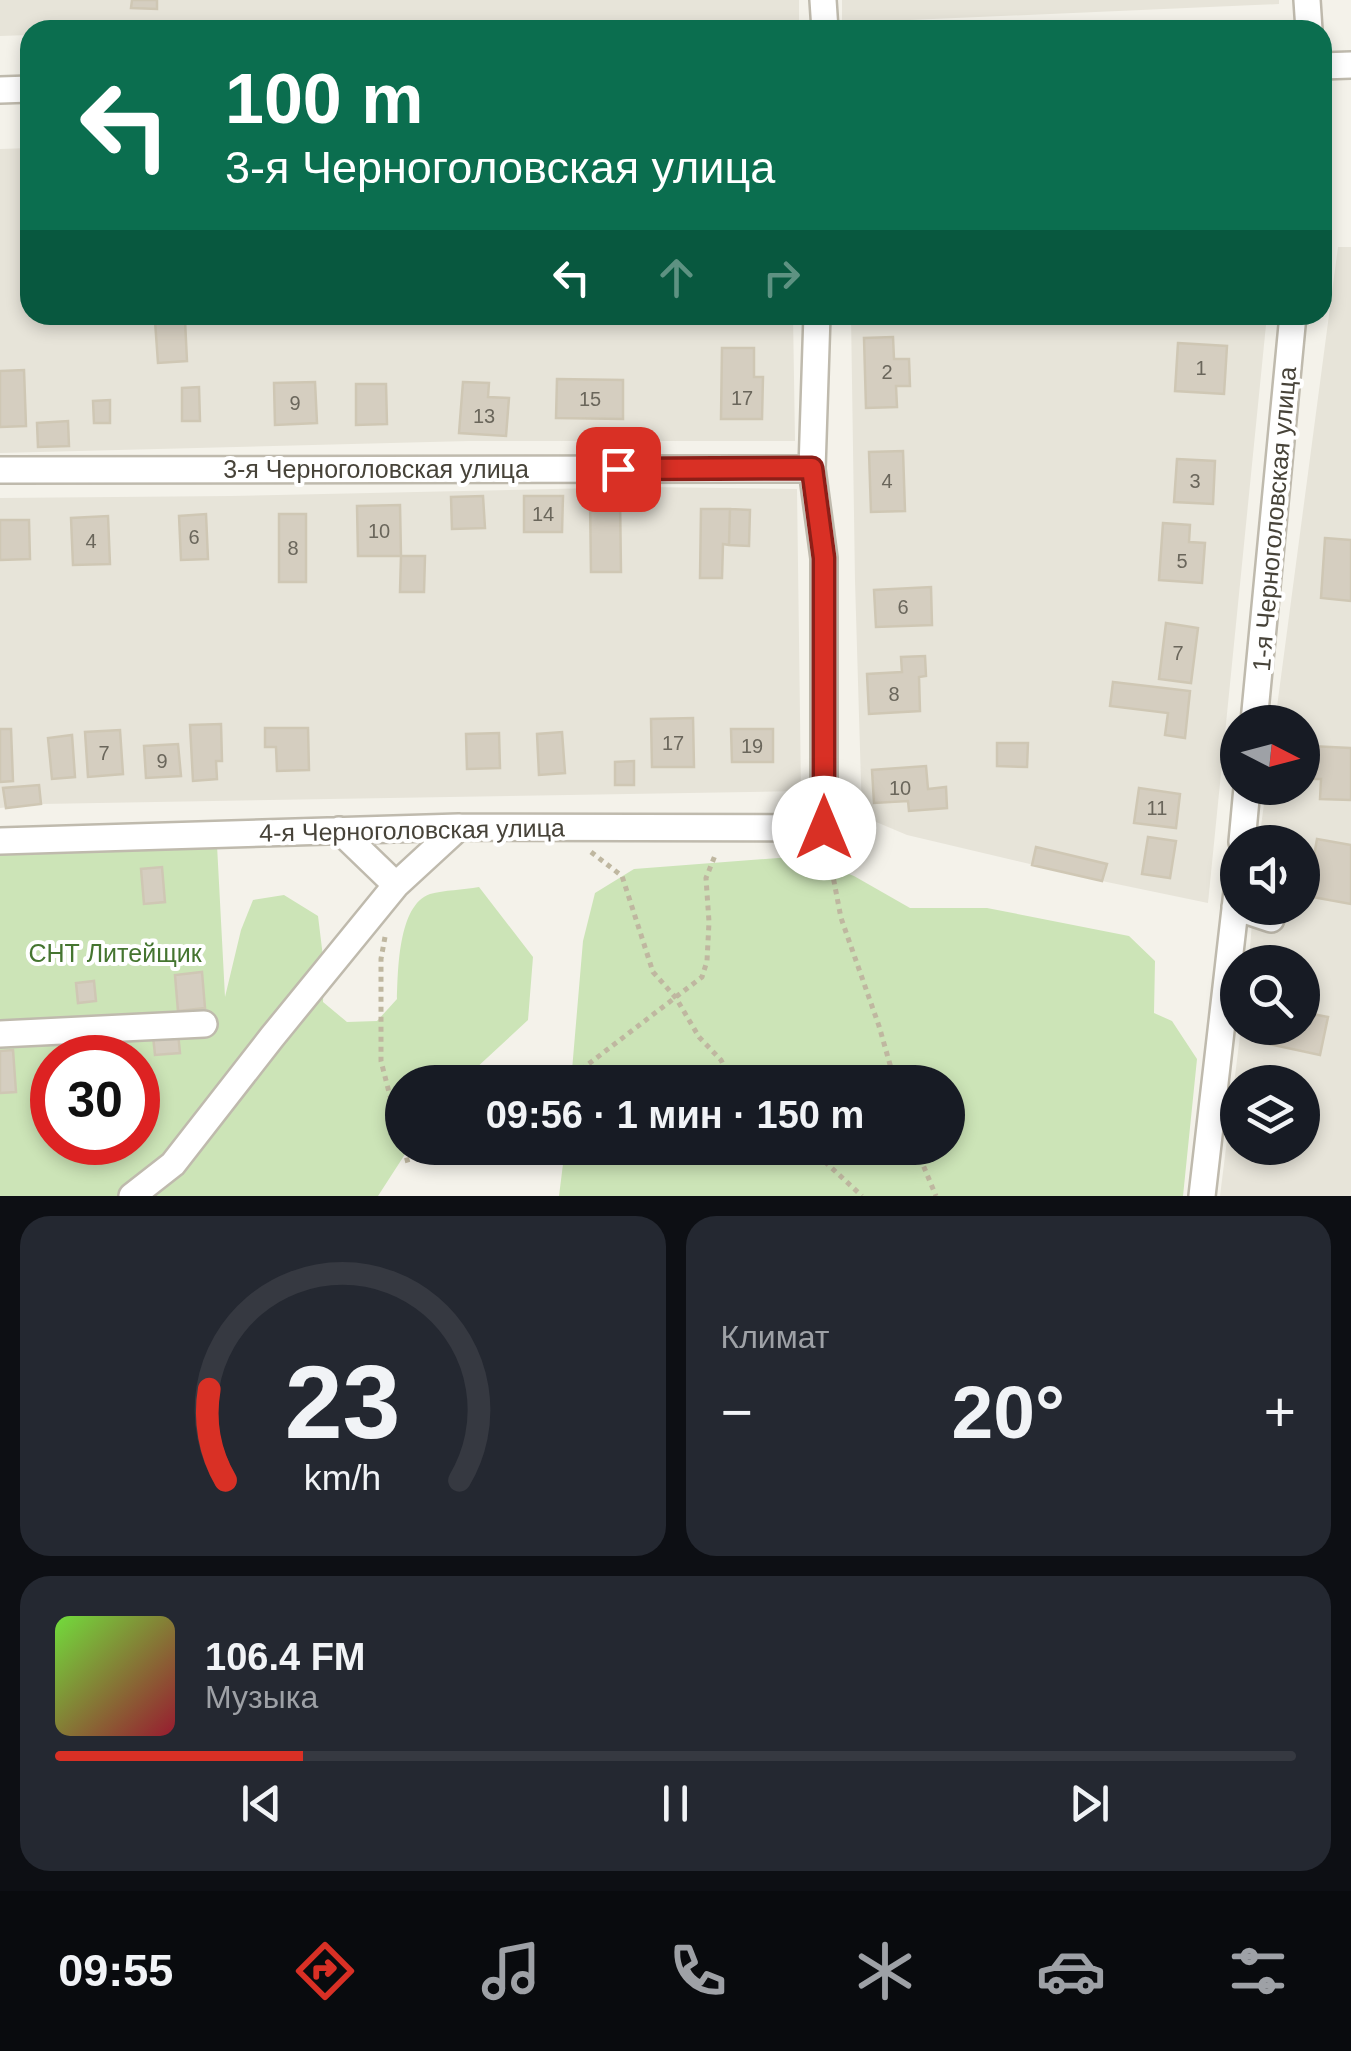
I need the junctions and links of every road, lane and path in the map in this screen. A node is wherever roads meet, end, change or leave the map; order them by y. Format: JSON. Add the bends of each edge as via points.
{"nodes":[{"id":1,"x":818,"y":325,"type":"edge"},
{"id":2,"x":1292,"y":325,"type":"edge"},
{"id":3,"x":812,"y":468,"type":"junction"},
{"id":4,"x":0,"y":470,"type":"edge"},
{"id":5,"x":1256,"y":705,"type":"edge"},
{"id":6,"x":459,"y":827,"type":"junction"},
{"id":7,"x":736,"y":827,"type":"junction"},
{"id":8,"x":555,"y":828,"type":"junction"},
{"id":9,"x":824,"y":828,"type":"junction"},
{"id":10,"x":338,"y":830,"type":"junction"},
{"id":11,"x":0,"y":841,"type":"edge"},
{"id":12,"x":396,"y":885,"type":"junction"},
{"id":13,"x":1233,"y":925,"type":"edge"},
{"id":14,"x":676,"y":998,"type":"junction"},
{"id":15,"x":204,"y":1024,"type":"dead end"},
{"id":16,"x":0,"y":1034,"type":"edge"},
{"id":17,"x":587,"y":1065,"type":"edge"},
{"id":18,"x":723,"y":1065,"type":"edge"},
{"id":19,"x":890,"y":1065,"type":"edge"},
{"id":20,"x":385,"y":1074,"type":"edge"},
{"id":21,"x":408,"y":1165,"type":"edge"},
{"id":22,"x":828,"y":1165,"type":"edge"},
{"id":23,"x":923,"y":1165,"type":"edge"},
{"id":24,"x":409,"y":1168,"type":"dead end"},
{"id":25,"x":132,"y":1196,"type":"edge"},
{"id":26,"x":862,"y":1196,"type":"edge"},
{"id":27,"x":936,"y":1196,"type":"edge"},
{"id":28,"x":1202,"y":1196,"type":"edge"}],
"edges":[{"from":1,"to":3,"type":"street"},
{"from":2,"to":5,"type":"street","name":"1-я Черноголовская улица"},
{"from":3,"to":4,"type":"street","name":"3-я Черноголовская улица"},
{"from":3,"to":9,"type":"street","via":[[824,558]]},
{"from":6,"to":8,"type":"street","name":"4-я Черноголовская улица"},
{"from":6,"to":10,"type":"street","name":"4-я Черноголовская улица"},
{"from":6,"to":12,"type":"street"},
{"from":7,"to":8,"type":"street","name":"4-я Черноголовская улица"},
{"from":7,"to":9,"type":"street","name":"4-я Черноголовская улица"},
{"from":7,"to":14,"type":"path","via":[[714,854],[706,878],[702,977]]},
{"from":8,"to":14,"type":"path","via":[[622,876],[654,972]]},
{"from":9,"to":19,"type":"path","via":[[841,918]]},
{"from":10,"to":11,"type":"street","name":"4-я Черноголовская улица"},
{"from":10,"to":12,"type":"street"},
{"from":12,"to":20,"type":"path","via":[[381,960]]},
{"from":12,"to":25,"type":"street","via":[[173,1164]]},
{"from":13,"to":28,"type":"street"},
{"from":14,"to":17,"type":"path"},
{"from":14,"to":18,"type":"path"},
{"from":15,"to":16,"type":"street"},
{"from":21,"to":24,"type":"path"},
{"from":22,"to":26,"type":"path"},
{"from":23,"to":27,"type":"path"}]}
